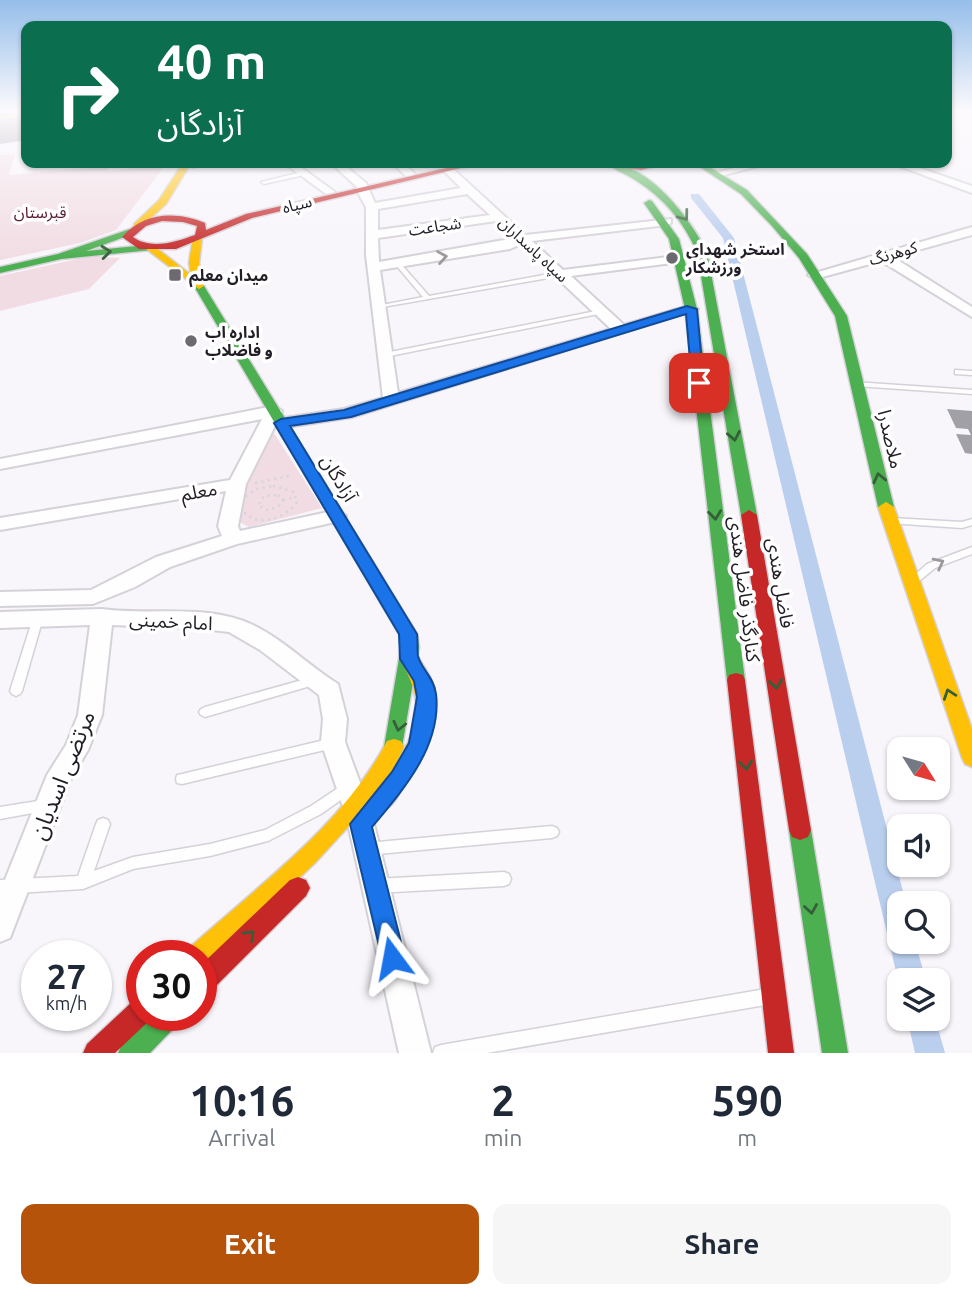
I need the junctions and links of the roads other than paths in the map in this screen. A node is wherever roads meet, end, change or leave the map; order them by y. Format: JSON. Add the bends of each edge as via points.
{"nodes":[{"id":1,"x":189,"y":168,"type":"edge"},
{"id":2,"x":192,"y":168,"type":"edge"},
{"id":3,"x":295,"y":168,"type":"edge"},
{"id":4,"x":341,"y":168,"type":"edge"},
{"id":5,"x":403,"y":168,"type":"edge"},
{"id":6,"x":435,"y":168,"type":"edge"},
{"id":7,"x":436,"y":168,"type":"edge"},
{"id":8,"x":451,"y":168,"type":"edge"},
{"id":9,"x":607,"y":168,"type":"edge"},
{"id":10,"x":621,"y":168,"type":"edge"},
{"id":11,"x":708,"y":168,"type":"edge"},
{"id":12,"x":910,"y":168,"type":"edge"},
{"id":13,"x":302,"y":174,"type":"junction"},
{"id":14,"x":410,"y":174,"type":"junction"},
{"id":15,"x":264,"y":181,"type":"dead end"},
{"id":16,"x":362,"y":187,"type":"junction"},
{"id":17,"x":470,"y":190,"type":"junction"},
{"id":18,"x":972,"y":190,"type":"edge"},
{"id":19,"x":330,"y":192,"type":"junction"},
{"id":20,"x":372,"y":207,"type":"junction"},
{"id":21,"x":499,"y":217,"type":"junction"},
{"id":22,"x":186,"y":219,"type":"junction"},
{"id":23,"x":667,"y":221,"type":"junction"},
{"id":24,"x":132,"y":230,"type":"junction"},
{"id":25,"x":972,"y":231,"type":"edge"},
{"id":26,"x":371,"y":235,"type":"junction"},
{"id":27,"x":198,"y":237,"type":"junction"},
{"id":28,"x":522,"y":239,"type":"junction"},
{"id":29,"x":148,"y":248,"type":"junction"},
{"id":30,"x":61,"y":256,"type":"junction"},
{"id":31,"x":882,"y":256,"type":"junction"},
{"id":32,"x":680,"y":258,"type":"junction"},
{"id":33,"x":373,"y":261,"type":"junction"},
{"id":34,"x":398,"y":264,"type":"junction"},
{"id":35,"x":0,"y":270,"type":"edge"},
{"id":36,"x":560,"y":274,"type":"junction"},
{"id":37,"x":815,"y":275,"type":"junction"},
{"id":38,"x":199,"y":286,"type":"junction"},
{"id":39,"x":427,"y":298,"type":"junction"},
{"id":40,"x":379,"y":307,"type":"junction"},
{"id":41,"x":691,"y":309,"type":"junction"},
{"id":42,"x":601,"y":312,"type":"junction"},
{"id":43,"x":972,"y":313,"type":"edge"},
{"id":44,"x":620,"y":329,"type":"junction"},
{"id":45,"x":385,"y":355,"type":"junction"},
{"id":46,"x":958,"y":372,"type":"dead end"},
{"id":47,"x":972,"y":373,"type":"edge"},
{"id":48,"x":857,"y":384,"type":"junction"},
{"id":49,"x":972,"y":392,"type":"edge"},
{"id":50,"x":391,"y":400,"type":"junction"},
{"id":51,"x":278,"y":417,"type":"junction"},
{"id":52,"x":0,"y":464,"type":"edge"},
{"id":53,"x":237,"y":484,"type":"junction"},
{"id":54,"x":337,"y":516,"type":"junction"},
{"id":55,"x":889,"y":521,"type":"junction"},
{"id":56,"x":972,"y":522,"type":"edge"},
{"id":57,"x":0,"y":524,"type":"edge"},
{"id":58,"x":233,"y":539,"type":"junction"},
{"id":59,"x":972,"y":550,"type":"edge"},
{"id":60,"x":910,"y":582,"type":"junction"},
{"id":61,"x":0,"y":599,"type":"edge"},
{"id":62,"x":102,"y":617,"type":"junction"},
{"id":63,"x":38,"y":618,"type":"junction"},
{"id":64,"x":0,"y":620,"type":"edge"},
{"id":65,"x":409,"y":659,"type":"junction"},
{"id":66,"x":313,"y":681,"type":"junction"},
{"id":67,"x":16,"y":691,"type":"dead end"},
{"id":68,"x":205,"y":712,"type":"dead end"},
{"id":69,"x":966,"y":722,"type":"edge"},
{"id":70,"x":333,"y":742,"type":"junction"},
{"id":71,"x":972,"y":758,"type":"edge"},
{"id":72,"x":182,"y":779,"type":"dead end"},
{"id":73,"x":48,"y":805,"type":"junction"},
{"id":74,"x":0,"y":813,"type":"edge"},
{"id":75,"x":103,"y":824,"type":"dead end"},
{"id":76,"x":352,"y":826,"type":"junction"},
{"id":77,"x":552,"y":832,"type":"dead end"},
{"id":78,"x":504,"y":879,"type":"dead end"},
{"id":79,"x":83,"y":882,"type":"junction"},
{"id":80,"x":9,"y":886,"type":"edge"},
{"id":81,"x":376,"y":886,"type":"junction"},
{"id":82,"x":0,"y":928,"type":"edge"},
{"id":83,"x":217,"y":941,"type":"edge"},
{"id":84,"x":217,"y":966,"type":"edge"},
{"id":85,"x":774,"y":996,"type":"junction"},
{"id":86,"x":126,"y":1025,"type":"edge"},
{"id":87,"x":153,"y":1031,"type":"edge"},
{"id":88,"x":96,"y":1053,"type":"edge"},
{"id":89,"x":131,"y":1053,"type":"edge"},
{"id":90,"x":415,"y":1053,"type":"edge"},
{"id":91,"x":441,"y":1053,"type":"edge"},
{"id":92,"x":781,"y":1053,"type":"edge"},
{"id":93,"x":835,"y":1053,"type":"edge"}],
"edges":[{"from":1,"to":24,"type":"main road","via":[[163,202]]},
{"from":2,"to":22,"type":"main road"},
{"from":3,"to":13,"type":"street"},
{"from":4,"to":16,"type":"street"},
{"from":5,"to":14,"type":"street"},
{"from":6,"to":14,"type":"main road","name":"سپاه"},
{"from":7,"to":16,"type":"main road","name":"سپاه"},
{"from":8,"to":17,"type":"street","name":"سپاه پاسداران"},
{"from":9,"to":23,"type":"main road","name":"کنارگذر فاضل هندی"},
{"from":10,"to":93,"type":"main road","name":"فاضل هندی","one_way":true,"via":[[650,182],[676,204],[702,252],[755,549]]},
{"from":11,"to":37,"type":"main road","name":"ملاصدرا","via":[[744,192]]},
{"from":12,"to":18,"type":"street"},
{"from":13,"to":15,"type":"lane"},
{"from":13,"to":19,"type":"street"},
{"from":14,"to":16,"type":"main road","name":"سپاه"},
{"from":16,"to":19,"type":"main road","name":"سپاه"},
{"from":16,"to":20,"type":"street"},
{"from":16,"to":27,"type":"main road","name":"سپاه","via":[[240,218]]},
{"from":17,"to":20,"type":"street"},
{"from":17,"to":21,"type":"street","name":"سپاه پاسداران"},
{"from":19,"to":22,"type":"main road","name":"سپاه"},
{"from":20,"to":26,"type":"street"},
{"from":21,"to":26,"type":"street","name":"شجاعت"},
{"from":21,"to":28,"type":"street","name":"سپاه پاسداران"},
{"from":22,"to":24,"type":"main road","via":[[155,221]]},
{"from":22,"to":27,"type":"main road","via":[[202,225]]},
{"from":23,"to":28,"type":"street"},
{"from":23,"to":32,"type":"main road","name":"کنارگذر فاضل هندی"},
{"from":24,"to":29,"type":"main road","via":[[129,241]]},
{"from":24,"to":30,"type":"main road"},
{"from":25,"to":31,"type":"street","name":"کوهرنگ"},
{"from":26,"to":33,"type":"street"},
{"from":27,"to":29,"type":"main road","via":[[176,246]]},
{"from":27,"to":38,"type":"main road","via":[[194,263]]},
{"from":28,"to":33,"type":"street","via":[[507,235]]},
{"from":34,"to":28,"type":"street","one_way":true,"via":[[510,245]]},
{"from":28,"to":36,"type":"street","name":"سپاه پاسداران"},
{"from":30,"to":29,"type":"main road","one_way":true},
{"from":29,"to":38,"type":"main road"},
{"from":30,"to":35,"type":"main road"},
{"from":31,"to":37,"type":"street","name":"کوهرنگ"},
{"from":31,"to":43,"type":"street"},
{"from":32,"to":36,"type":"street"},
{"from":32,"to":41,"type":"main road","name":"کنارگذر فاضل هندی"},
{"from":33,"to":34,"type":"street"},
{"from":33,"to":40,"type":"street"},
{"from":34,"to":39,"type":"lane"},
{"from":36,"to":39,"type":"lane"},
{"from":36,"to":42,"type":"street","name":"سپاه پاسداران"},
{"from":37,"to":48,"type":"main road","name":"ملاصدرا","via":[[841,316]]},
{"from":38,"to":51,"type":"main road","name":"آزادگان"},
{"from":39,"to":40,"type":"lane"},
{"from":40,"to":45,"type":"street"},
{"from":41,"to":44,"type":"street"},
{"from":41,"to":85,"type":"main road","name":"کنارگذر فاضل هندی","one_way":true},
{"from":42,"to":44,"type":"street","name":"سپاه پاسداران"},
{"from":42,"to":45,"type":"lane"},
{"from":44,"to":50,"type":"street"},
{"from":45,"to":50,"type":"street"},
{"from":46,"to":47,"type":"lane"},
{"from":48,"to":49,"type":"lane"},
{"from":55,"to":48,"type":"main road","name":"ملاصدرا","one_way":true},
{"from":50,"to":51,"type":"street","via":[[346,414]]},
{"from":51,"to":52,"type":"street","via":[[111,441]]},
{"from":51,"to":53,"type":"street"},
{"from":51,"to":54,"type":"main road","name":"آزادگان"},
{"from":53,"to":57,"type":"street","name":"معلم"},
{"from":53,"to":58,"type":"street","name":"معلم","via":[[228,526]]},
{"from":54,"to":58,"type":"street"},
{"from":54,"to":65,"type":"main road","name":"آزادگان","via":[[408,634]]},
{"from":55,"to":56,"type":"lane"},
{"from":55,"to":60,"type":"main road","name":"ملاصدرا"},
{"from":58,"to":61,"type":"street","via":[[163,562],[93,597]]},
{"from":60,"to":59,"type":"lane","one_way":true,"via":[[932,566]]},
{"from":69,"to":60,"type":"main road","name":"ملاصدرا","one_way":true},
{"from":62,"to":63,"type":"street","name":"امام خمینی"},
{"from":62,"to":66,"type":"street","name":"امام خمینی","via":[[212,621],[246,630]]},
{"from":62,"to":73,"type":"street","name":"مرتضی اسدیان","via":[[90,715]]},
{"from":63,"to":64,"type":"street","name":"امام خمینی"},
{"from":63,"to":67,"type":"lane"},
{"from":65,"to":76,"type":"main road","name":"آزادگان","one_way":true,"via":[[393,751]]},
{"from":65,"to":76,"type":"main road","name":"آزادگان","via":[[423,679],[427,697],[419,744],[399,779]]},
{"from":66,"to":68,"type":"lane"},
{"from":66,"to":70,"type":"street","name":"امام خمینی","via":[[330,690],[334,702]]},
{"from":69,"to":71,"type":"main road","name":"ملاصدرا"},
{"from":70,"to":72,"type":"lane"},
{"from":70,"to":76,"type":"street","name":"امام خمینی"},
{"from":73,"to":74,"type":"lane"},
{"from":73,"to":80,"type":"street","name":"مرتضی اسدیان"},
{"from":75,"to":79,"type":"lane"},
{"from":76,"to":77,"type":"lane"},
{"from":76,"to":79,"type":"lane","via":[[316,810],[268,835],[133,863]]},
{"from":76,"to":81,"type":"street","name":"امام خمینی"},
{"from":76,"to":83,"type":"main road","name":"آزادگان"},
{"from":84,"to":76,"type":"main road","name":"آزادگان","one_way":true},
{"from":78,"to":81,"type":"lane"},
{"from":79,"to":80,"type":"lane"},
{"from":80,"to":82,"type":"street","name":"مرتضی اسدیان"},
{"from":81,"to":90,"type":"street","name":"امام خمینی"},
{"from":85,"to":91,"type":"lane"},
{"from":85,"to":92,"type":"main road","name":"کنارگذر فاضل هندی"},
{"from":86,"to":88,"type":"main road"},
{"from":87,"to":89,"type":"main road"}]}
